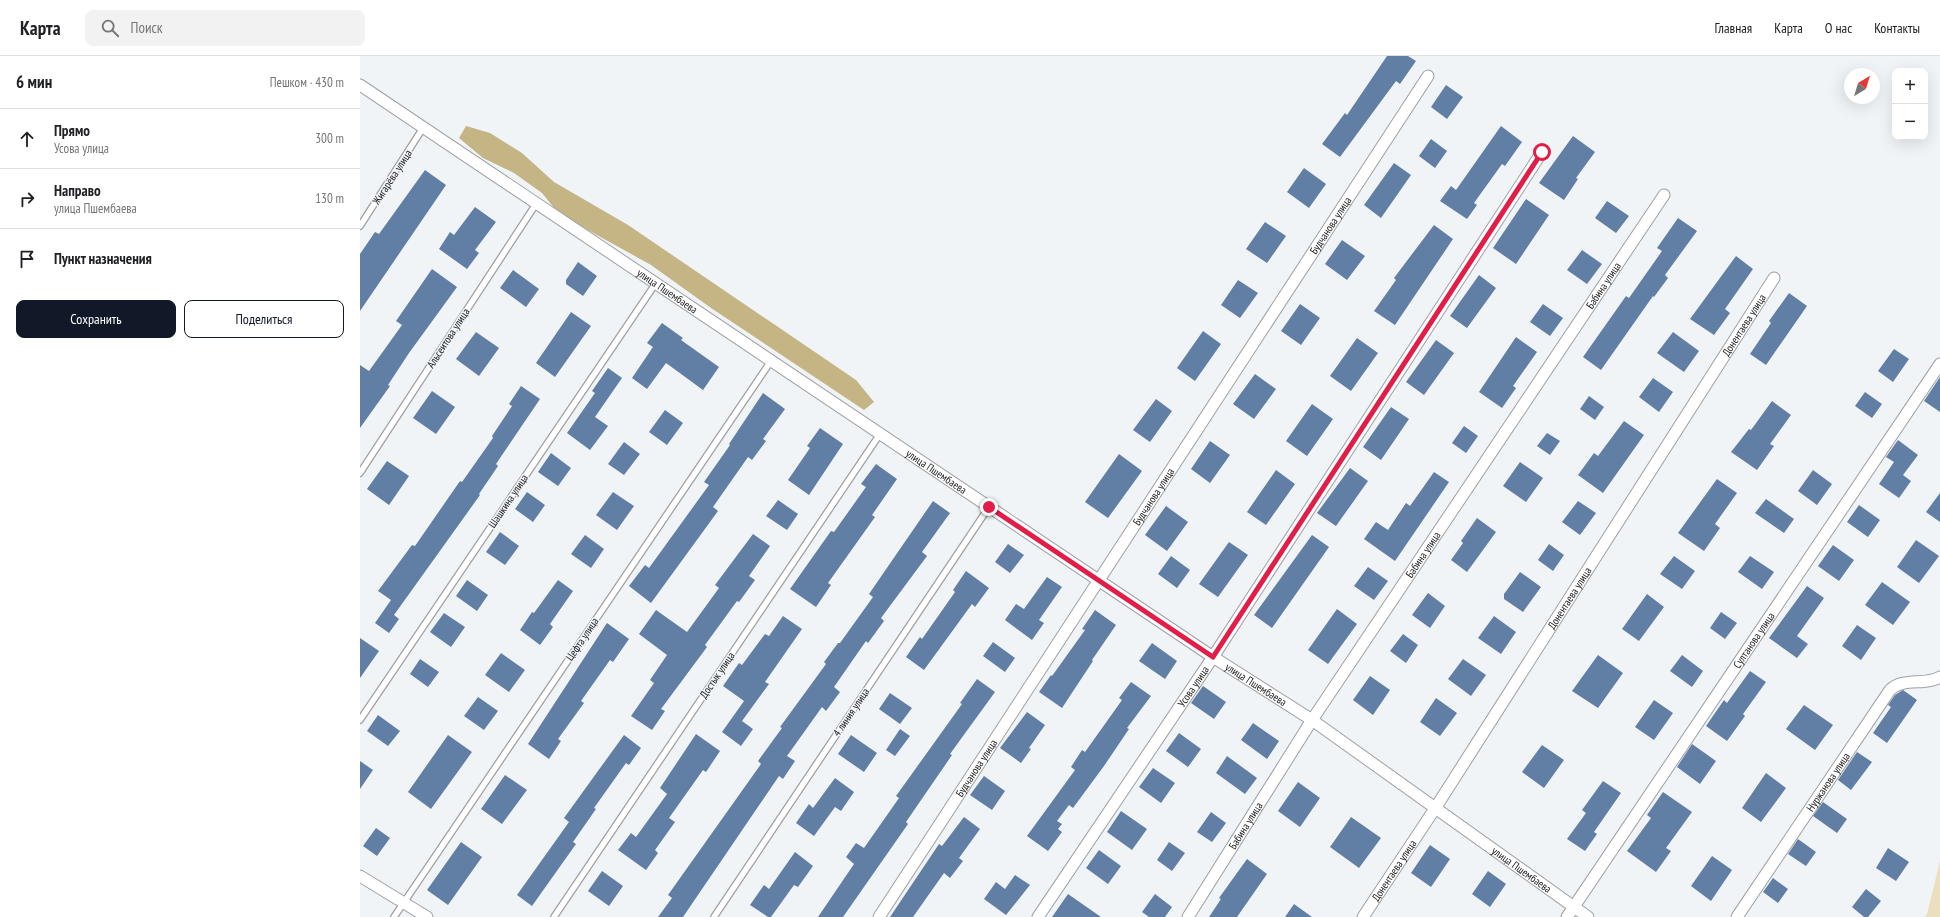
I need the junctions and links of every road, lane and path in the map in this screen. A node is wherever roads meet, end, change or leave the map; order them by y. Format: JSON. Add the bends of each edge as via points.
{"nodes":[{"id":1,"x":1428,"y":76,"type":"dead end"},
{"id":2,"x":360,"y":86,"type":"edge"},
{"id":3,"x":423,"y":128,"type":"junction"},
{"id":4,"x":1542,"y":152,"type":"dead end"},
{"id":5,"x":1664,"y":195,"type":"dead end"},
{"id":6,"x":536,"y":204,"type":"junction"},
{"id":7,"x":360,"y":226,"type":"edge"},
{"id":8,"x":1774,"y":278,"type":"dead end"},
{"id":9,"x":656,"y":283,"type":"junction"},
{"id":10,"x":771,"y":361,"type":"junction"},
{"id":11,"x":1940,"y":364,"type":"edge"},
{"id":12,"x":880,"y":434,"type":"junction"},
{"id":13,"x":360,"y":473,"type":"edge"},
{"id":14,"x":989,"y":507,"type":"junction"},
{"id":15,"x":1098,"y":580,"type":"junction"},
{"id":16,"x":1213,"y":657,"type":"junction"},
{"id":17,"x":1940,"y":677,"type":"edge"},
{"id":18,"x":360,"y":720,"type":"edge"},
{"id":19,"x":1312,"y":720,"type":"junction"},
{"id":20,"x":1436,"y":807,"type":"junction"},
{"id":21,"x":360,"y":876,"type":"edge"},
{"id":22,"x":404,"y":903,"type":"junction"},
{"id":23,"x":1570,"y":912,"type":"edge"},
{"id":24,"x":394,"y":917,"type":"edge"},
{"id":25,"x":427,"y":917,"type":"edge"},
{"id":26,"x":554,"y":917,"type":"edge"},
{"id":27,"x":714,"y":917,"type":"edge"},
{"id":28,"x":879,"y":917,"type":"edge"},
{"id":29,"x":1038,"y":917,"type":"edge"},
{"id":30,"x":1188,"y":917,"type":"edge"},
{"id":31,"x":1363,"y":917,"type":"edge"},
{"id":32,"x":1588,"y":917,"type":"edge"},
{"id":33,"x":1737,"y":917,"type":"edge"}],
"edges":[{"from":1,"to":15,"type":"street","name":"Будчанова улица"},
{"from":2,"to":3,"type":"street","name":"улица Пшембаева"},
{"from":3,"to":6,"type":"street","name":"улица Пшембаева"},
{"from":3,"to":7,"type":"lane","name":"Жигарёва улица"},
{"from":4,"to":16,"type":"street","name":"Усова улица"},
{"from":5,"to":19,"type":"street","name":"Бабина улица"},
{"from":6,"to":9,"type":"street","name":"улица Пшембаева"},
{"from":6,"to":13,"type":"lane","name":"Альсеитова улица"},
{"from":8,"to":20,"type":"street","name":"Донентаева улица"},
{"from":9,"to":10,"type":"street","name":"улица Пшембаева"},
{"from":9,"to":18,"type":"lane","name":"Шашкина улица"},
{"from":10,"to":12,"type":"street","name":"улица Пшембаева"},
{"from":10,"to":22,"type":"lane","name":"Цефта улица"},
{"from":11,"to":23,"type":"street","name":"Султанова улица"},
{"from":12,"to":14,"type":"street","name":"улица Пшембаева"},
{"from":12,"to":26,"type":"lane","name":"Достык улица"},
{"from":14,"to":15,"type":"street","name":"улица Пшембаева"},
{"from":14,"to":27,"type":"lane","name":"4 линия улица"},
{"from":15,"to":16,"type":"street","name":"улица Пшембаева"},
{"from":15,"to":28,"type":"street","name":"Будчанова улица"},
{"from":16,"to":19,"type":"street","name":"улица Пшембаева"},
{"from":16,"to":29,"type":"street","name":"Усова улица"},
{"from":17,"to":33,"type":"street","name":"Нуржанова улица","via":[[1900,684],[1890,690]]},
{"from":19,"to":20,"type":"street","name":"улица Пшембаева"},
{"from":19,"to":30,"type":"street","name":"Бабина улица"},
{"from":20,"to":23,"type":"street","name":"улица Пшембаева"},
{"from":20,"to":31,"type":"street","name":"Донентаева улица"},
{"from":21,"to":22,"type":"street"},
{"from":22,"to":24,"type":"lane","name":"Цефта улица"},
{"from":22,"to":25,"type":"street"},
{"from":23,"to":32,"type":"street","name":"улица Пшембаева"}]}
